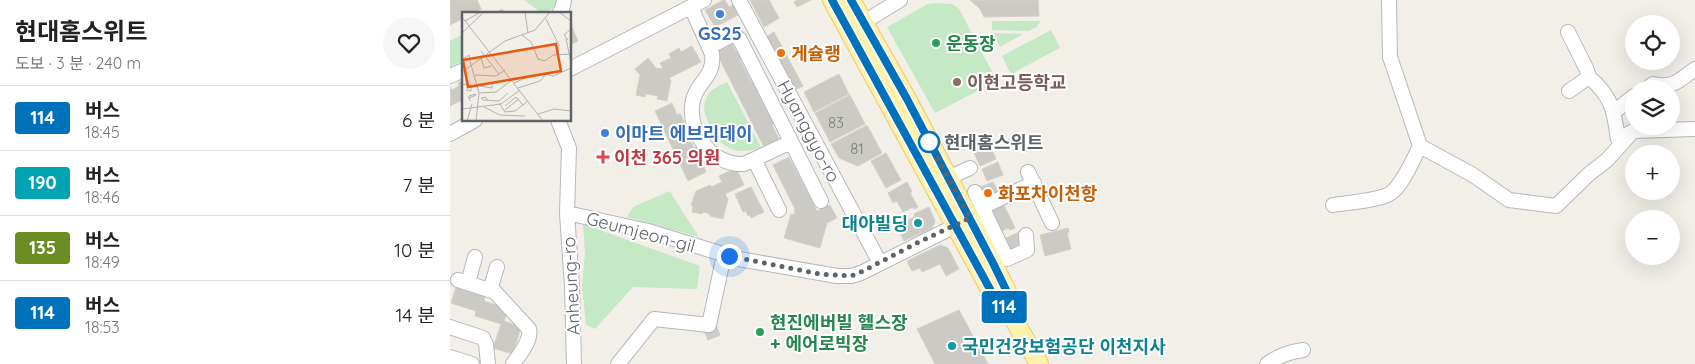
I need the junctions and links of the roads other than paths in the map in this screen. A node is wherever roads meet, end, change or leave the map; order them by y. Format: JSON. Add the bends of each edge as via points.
{"nodes":[{"id":1,"x":564,"y":0,"type":"edge"},
{"id":2,"x":704,"y":0,"type":"edge"},
{"id":3,"x":739,"y":0,"type":"edge"},
{"id":4,"x":832,"y":0,"type":"edge"},
{"id":5,"x":851,"y":0,"type":"edge"},
{"id":6,"x":900,"y":0,"type":"edge"},
{"id":7,"x":1389,"y":0,"type":"edge"},
{"id":8,"x":691,"y":7,"type":"junction"},
{"id":9,"x":560,"y":12,"type":"edge"},
{"id":10,"x":864,"y":22,"type":"junction"},
{"id":11,"x":1568,"y":32,"type":"dead end"},
{"id":12,"x":709,"y":47,"type":"junction"},
{"id":13,"x":571,"y":68,"type":"edge"},
{"id":14,"x":1695,"y":69,"type":"edge"},
{"id":15,"x":462,"y":71,"type":"edge"},
{"id":16,"x":450,"y":76,"type":"edge"},
{"id":17,"x":1589,"y":77,"type":"junction"},
{"id":18,"x":1680,"y":82,"type":"edge"},
{"id":19,"x":1569,"y":91,"type":"dead end"},
{"id":20,"x":1625,"y":103,"type":"edge"},
{"id":21,"x":1614,"y":112,"type":"junction"},
{"id":22,"x":473,"y":121,"type":"edge"},
{"id":23,"x":558,"y":121,"type":"edge"},
{"id":24,"x":1680,"y":129,"type":"edge"},
{"id":25,"x":1695,"y":129,"type":"edge"},
{"id":26,"x":450,"y":134,"type":"edge"},
{"id":27,"x":1626,"y":135,"type":"edge"},
{"id":28,"x":1629,"y":135,"type":"edge"},
{"id":29,"x":791,"y":142,"type":"junction"},
{"id":30,"x":1420,"y":146,"type":"junction"},
{"id":31,"x":755,"y":160,"type":"junction"},
{"id":32,"x":970,"y":168,"type":"dead end"},
{"id":33,"x":948,"y":178,"type":"junction"},
{"id":34,"x":975,"y":192,"type":"dead end"},
{"id":35,"x":821,"y":201,"type":"dead end"},
{"id":36,"x":1333,"y":205,"type":"dead end"},
{"id":37,"x":779,"y":210,"type":"dead end"},
{"id":38,"x":567,"y":212,"type":"junction"},
{"id":39,"x":975,"y":221,"type":"junction"},
{"id":40,"x":1052,"y":223,"type":"dead end"},
{"id":41,"x":1026,"y":235,"type":"dead end"},
{"id":42,"x":724,"y":255,"type":"junction"},
{"id":43,"x":475,"y":257,"type":"dead end"},
{"id":44,"x":1000,"y":261,"type":"junction"},
{"id":45,"x":880,"y":263,"type":"junction"},
{"id":46,"x":497,"y":267,"type":"dead end"},
{"id":47,"x":490,"y":290,"type":"junction"},
{"id":48,"x":1008,"y":309,"type":"junction"},
{"id":49,"x":450,"y":327,"type":"edge"},
{"id":50,"x":1303,"y":350,"type":"dead end"},
{"id":51,"x":450,"y":357,"type":"edge"},
{"id":52,"x":472,"y":364,"type":"edge"},
{"id":53,"x":488,"y":364,"type":"edge"},
{"id":54,"x":513,"y":364,"type":"edge"},
{"id":55,"x":574,"y":364,"type":"edge"},
{"id":56,"x":618,"y":364,"type":"edge"},
{"id":57,"x":1038,"y":364,"type":"edge"},
{"id":58,"x":1268,"y":364,"type":"edge"}],
"edges":[{"from":1,"to":9,"type":"street"},
{"from":2,"to":8,"type":"street"},
{"from":3,"to":45,"type":"street","name":"Hyanggyo-ro"},
{"from":4,"to":39,"type":"main road"},
{"from":5,"to":10,"type":"main road"},
{"from":6,"to":10,"type":"street"},
{"from":7,"to":30,"type":"street","via":[[1390,57]]},
{"from":8,"to":12,"type":"street"},
{"from":8,"to":13,"type":"street"},
{"from":10,"to":33,"type":"main road"},
{"from":11,"to":17,"type":"street"},
{"from":12,"to":29,"type":"street","via":[[730,36],[738,38]]},
{"from":12,"to":31,"type":"street","via":[[712,66],[693,99],[694,123],[702,142],[722,161],[736,165]]},
{"from":14,"to":18,"type":"street"},
{"from":15,"to":16,"type":"street"},
{"from":17,"to":19,"type":"street"},
{"from":17,"to":21,"type":"street","via":[[1603,89]]},
{"from":20,"to":21,"type":"street"},
{"from":21,"to":27,"type":"street","via":[[1618,139]]},
{"from":22,"to":26,"type":"street"},
{"from":23,"to":38,"type":"street","name":"Anheung-ro","via":[[569,148]]},
{"from":24,"to":25,"type":"street"},
{"from":28,"to":30,"type":"street","via":[[1556,206],[1509,200],[1473,175]]},
{"from":29,"to":31,"type":"street"},
{"from":29,"to":35,"type":"street"},
{"from":30,"to":36,"type":"street","via":[[1391,194]]},
{"from":31,"to":37,"type":"street"},
{"from":32,"to":33,"type":"street"},
{"from":33,"to":39,"type":"main road"},
{"from":34,"to":39,"type":"street"},
{"from":38,"to":42,"type":"street","name":"Geumjeon-gil","via":[[648,231]]},
{"from":38,"to":55,"type":"street","name":"Anheung-ro"},
{"from":39,"to":40,"type":"street","name":"Geumjeon-gil","via":[[1031,177]]},
{"from":39,"to":44,"type":"main road"},
{"from":39,"to":45,"type":"street","name":"Geumjeon-gil"},
{"from":39,"to":48,"type":"main road","via":[[997,302]]},
{"from":41,"to":44,"type":"street","via":[[1027,250]]},
{"from":42,"to":45,"type":"street","name":"Geumjeon-gil","via":[[837,276],[856,274]]},
{"from":42,"to":56,"type":"street","via":[[709,325],[654,319]]},
{"from":43,"to":47,"type":"street","via":[[463,282]]},
{"from":44,"to":48,"type":"main road","via":[[1009,296]]},
{"from":46,"to":47,"type":"street"},
{"from":47,"to":54,"type":"street","via":[[498,294],[530,331]]},
{"from":48,"to":57,"type":"main road"},
{"from":49,"to":53,"type":"street","via":[[483,338]]},
{"from":50,"to":58,"type":"street","via":[[1282,354]]},
{"from":51,"to":52,"type":"street"}]}
